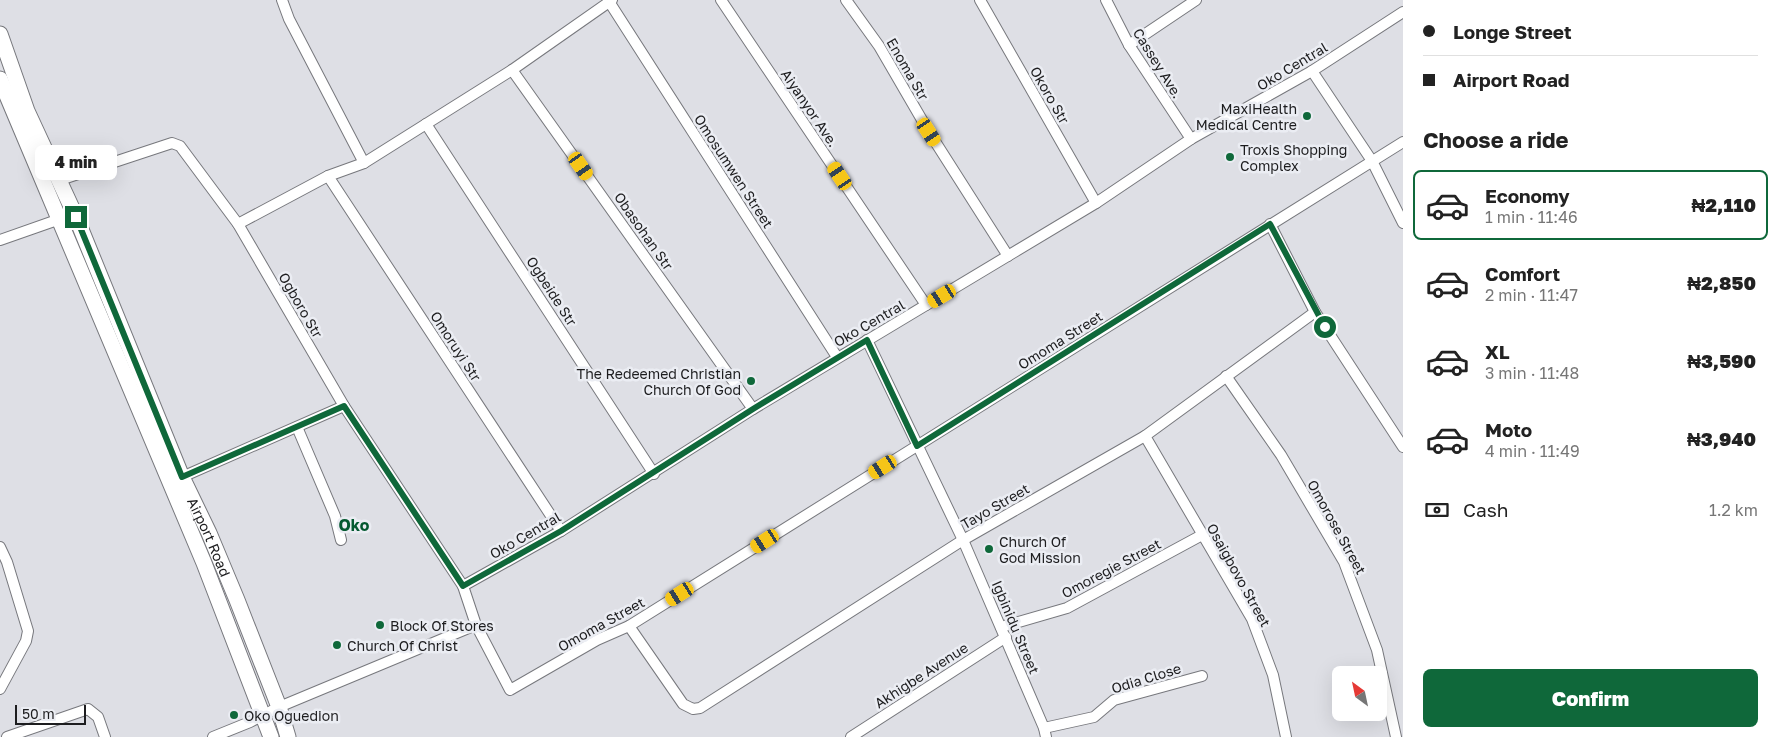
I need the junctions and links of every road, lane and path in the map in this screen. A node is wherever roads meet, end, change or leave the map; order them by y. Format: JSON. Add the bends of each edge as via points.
{"nodes":[{"id":1,"x":282,"y":0,"type":"edge"},
{"id":2,"x":721,"y":0,"type":"edge"},
{"id":3,"x":846,"y":0,"type":"edge"},
{"id":4,"x":980,"y":0,"type":"edge"},
{"id":5,"x":1106,"y":0,"type":"edge"},
{"id":6,"x":1196,"y":0,"type":"edge"},
{"id":7,"x":610,"y":1,"type":"edge"},
{"id":8,"x":1403,"y":12,"type":"edge"},
{"id":9,"x":0,"y":34,"type":"edge"},
{"id":10,"x":1130,"y":46,"type":"junction"},
{"id":11,"x":512,"y":70,"type":"junction"},
{"id":12,"x":1312,"y":71,"type":"junction"},
{"id":13,"x":0,"y":79,"type":"edge"},
{"id":14,"x":426,"y":124,"type":"junction"},
{"id":15,"x":1191,"y":139,"type":"junction"},
{"id":16,"x":1403,"y":142,"type":"edge"},
{"id":17,"x":1372,"y":161,"type":"junction"},
{"id":18,"x":364,"y":163,"type":"junction"},
{"id":19,"x":328,"y":176,"type":"junction"},
{"id":20,"x":60,"y":180,"type":"junction"},
{"id":21,"x":1096,"y":203,"type":"junction"},
{"id":22,"x":60,"y":219,"type":"junction"},
{"id":23,"x":1403,"y":223,"type":"edge"},
{"id":24,"x":238,"y":224,"type":"junction"},
{"id":25,"x":1270,"y":224,"type":"junction"},
{"id":26,"x":0,"y":240,"type":"edge"},
{"id":27,"x":1008,"y":256,"type":"junction"},
{"id":28,"x":926,"y":306,"type":"junction"},
{"id":29,"x":1315,"y":312,"type":"junction"},
{"id":30,"x":867,"y":340,"type":"junction"},
{"id":31,"x":837,"y":357,"type":"junction"},
{"id":32,"x":1226,"y":376,"type":"junction"},
{"id":33,"x":344,"y":406,"type":"junction"},
{"id":34,"x":753,"y":409,"type":"junction"},
{"id":35,"x":297,"y":427,"type":"junction"},
{"id":36,"x":1145,"y":436,"type":"junction"},
{"id":37,"x":917,"y":446,"type":"junction"},
{"id":38,"x":1403,"y":447,"type":"edge"},
{"id":39,"x":654,"y":474,"type":"junction"},
{"id":40,"x":182,"y":477,"type":"junction"},
{"id":41,"x":561,"y":531,"type":"junction"},
{"id":42,"x":1202,"y":535,"type":"junction"},
{"id":43,"x":341,"y":540,"type":"dead end"},
{"id":44,"x":963,"y":540,"type":"junction"},
{"id":45,"x":0,"y":547,"type":"edge"},
{"id":46,"x":463,"y":586,"type":"junction"},
{"id":47,"x":476,"y":625,"type":"junction"},
{"id":48,"x":629,"y":626,"type":"junction"},
{"id":49,"x":1001,"y":627,"type":"junction"},
{"id":50,"x":1006,"y":637,"type":"junction"},
{"id":51,"x":1202,"y":676,"type":"dead end"},
{"id":52,"x":0,"y":689,"type":"edge"},
{"id":53,"x":279,"y":707,"type":"junction"},
{"id":54,"x":264,"y":715,"type":"junction"},
{"id":55,"x":1045,"y":733,"type":"edge"},
{"id":56,"x":7,"y":737,"type":"edge"},
{"id":57,"x":105,"y":737,"type":"edge"},
{"id":58,"x":212,"y":737,"type":"edge"},
{"id":59,"x":271,"y":737,"type":"edge"},
{"id":60,"x":288,"y":737,"type":"edge"},
{"id":61,"x":851,"y":737,"type":"edge"},
{"id":62,"x":1286,"y":737,"type":"edge"},
{"id":63,"x":1396,"y":737,"type":"edge"}],
"edges":[{"from":1,"to":18,"type":"street"},
{"from":2,"to":28,"type":"street","name":"Aiyanyor Ave."},
{"from":3,"to":27,"type":"street","name":"Enoma Str","via":[[879,46]]},
{"from":4,"to":21,"type":"street","name":"Okoro Str"},
{"from":5,"to":10,"type":"street","name":"Cassey Ave."},
{"from":6,"to":10,"type":"street"},
{"from":7,"to":11,"type":"street"},
{"from":7,"to":31,"type":"street","name":"Omosumwen Street"},
{"from":8,"to":12,"type":"street","name":"Oko Central"},
{"from":9,"to":20,"type":"main road","name":"Airport Road","via":[[28,110]]},
{"from":10,"to":15,"type":"street","name":"Cassey Ave."},
{"from":11,"to":14,"type":"street"},
{"from":11,"to":34,"type":"street","name":"Obasohan Str"},
{"from":12,"to":15,"type":"street","name":"Oko Central"},
{"from":12,"to":17,"type":"street"},
{"from":13,"to":22,"type":"main road","name":"Airport Road"},
{"from":14,"to":18,"type":"street"},
{"from":14,"to":39,"type":"street","name":"Ogbeide Str"},
{"from":15,"to":21,"type":"street","name":"Oko Central"},
{"from":16,"to":17,"type":"street","name":"Omoma Street"},
{"from":17,"to":23,"type":"street"},
{"from":17,"to":25,"type":"street","name":"Omoma Street"},
{"from":18,"to":19,"type":"street"},
{"from":19,"to":24,"type":"street"},
{"from":19,"to":41,"type":"street","name":"Omoruyi Str"},
{"from":20,"to":24,"type":"street","name":"Ogboro Str","via":[[172,144],[180,146]]},
{"from":20,"to":40,"type":"main road","name":"Airport Road"},
{"from":21,"to":27,"type":"street","name":"Oko Central"},
{"from":22,"to":26,"type":"street"},
{"from":22,"to":54,"type":"main road","name":"Airport Road"},
{"from":24,"to":33,"type":"street","name":"Ogboro Str"},
{"from":25,"to":29,"type":"street"},
{"from":25,"to":37,"type":"street","name":"Omoma Street"},
{"from":27,"to":28,"type":"street","name":"Oko Central"},
{"from":28,"to":30,"type":"street","name":"Oko Central"},
{"from":29,"to":32,"type":"street","name":"Tayo Street"},
{"from":29,"to":38,"type":"street"},
{"from":30,"to":31,"type":"street","name":"Oko Central"},
{"from":30,"to":37,"type":"street","name":"Igbinidu Street"},
{"from":31,"to":34,"type":"street","name":"Oko Central"},
{"from":32,"to":36,"type":"street","name":"Tayo Street"},
{"from":32,"to":63,"type":"street","name":"Omorose Street","via":[[1280,455],[1344,562],[1377,650]]},
{"from":33,"to":35,"type":"street"},
{"from":33,"to":46,"type":"street","name":"Ogboro Str"},
{"from":34,"to":39,"type":"street","name":"Oko Central"},
{"from":35,"to":40,"type":"street"},
{"from":35,"to":43,"type":"street","via":[[335,516]]},
{"from":36,"to":42,"type":"street","name":"Osaigbovo Street"},
{"from":36,"to":44,"type":"street","name":"Tayo Street"},
{"from":37,"to":44,"type":"street","name":"Igbinidu Street"},
{"from":37,"to":48,"type":"street","name":"Omoma Street"},
{"from":39,"to":41,"type":"street","name":"Oko Central"},
{"from":40,"to":53,"type":"main road","name":"Airport Road","via":[[209,533]]},
{"from":41,"to":46,"type":"street","name":"Oko Central"},
{"from":42,"to":49,"type":"street","name":"Omoregie Street","via":[[1067,608]]},
{"from":42,"to":62,"type":"street","name":"Osaigbovo Street","via":[[1252,619],[1273,675]]},
{"from":44,"to":48,"type":"street","name":"Tayo Street","via":[[693,710],[683,704]]},
{"from":44,"to":49,"type":"street","name":"Igbinidu Street"},
{"from":45,"to":52,"type":"street","via":[[8,562],[28,632],[26,642]]},
{"from":46,"to":47,"type":"street"},
{"from":47,"to":48,"type":"street","name":"Omoma Street","via":[[510,690],[597,640]]},
{"from":47,"to":53,"type":"street"},
{"from":49,"to":50,"type":"street","name":"Igbinidu Street"},
{"from":50,"to":55,"type":"street","name":"Igbinidu Street"},
{"from":50,"to":61,"type":"street","name":"Akhigbe Avenue"},
{"from":51,"to":55,"type":"street","name":"Odia Close","via":[[1114,700],[1094,717]]},
{"from":53,"to":54,"type":"street"},
{"from":53,"to":60,"type":"main road","name":"Airport Road"},
{"from":54,"to":58,"type":"street"},
{"from":54,"to":59,"type":"main road","name":"Airport Road"},
{"from":56,"to":57,"type":"street","via":[[88,709],[98,717]]}]}
